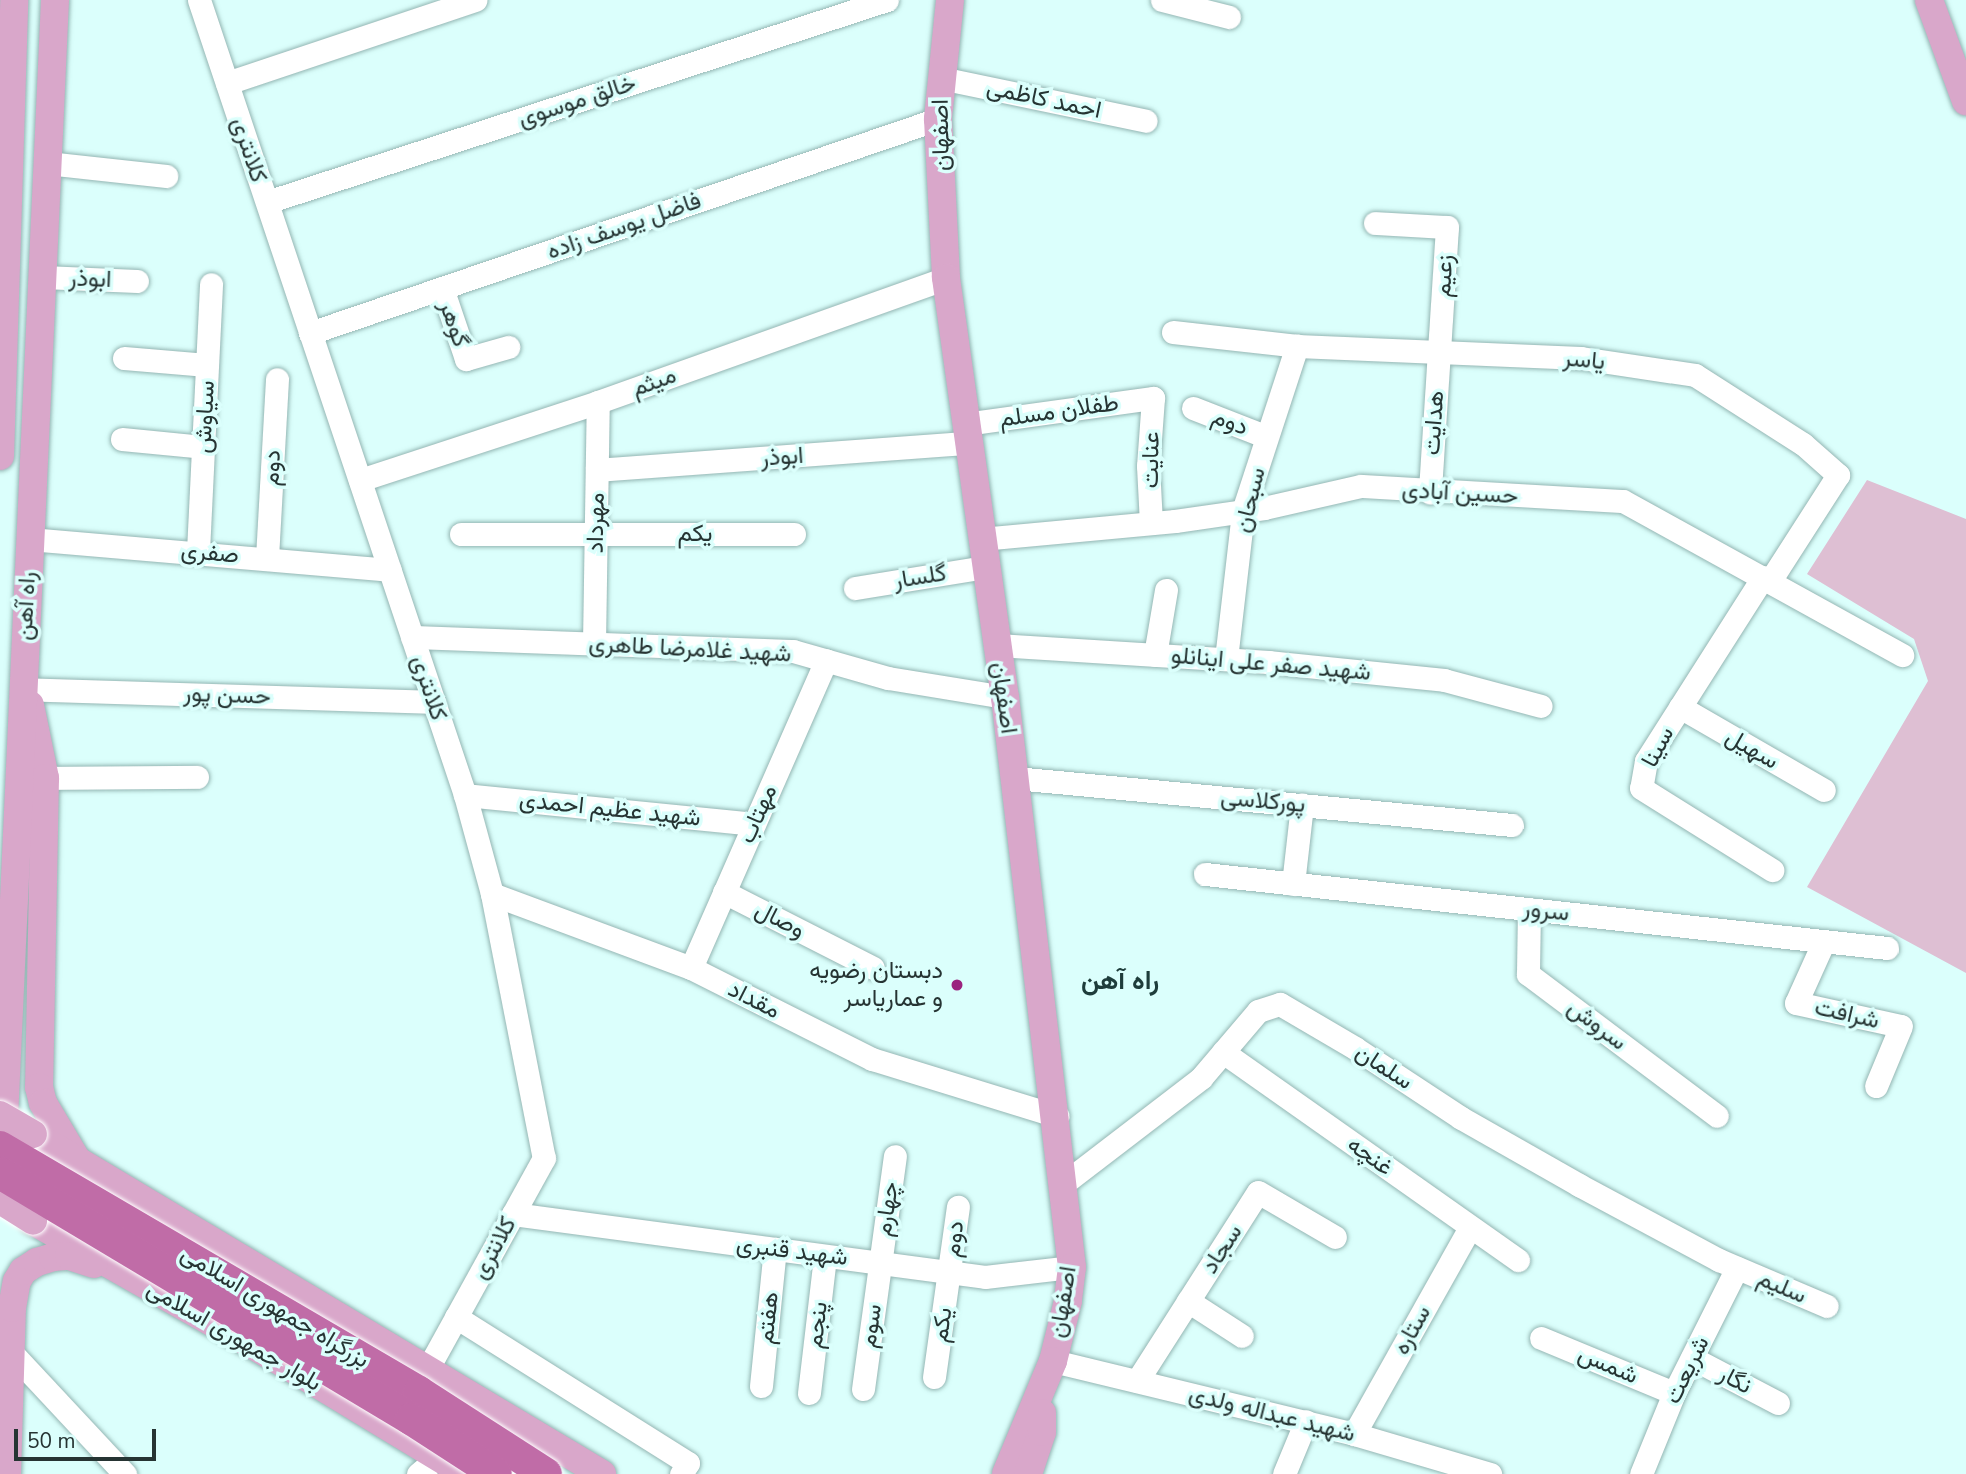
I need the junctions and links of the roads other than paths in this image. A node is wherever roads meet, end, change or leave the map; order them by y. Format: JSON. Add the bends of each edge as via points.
{"nodes":[{"id":1,"x":14,"y":0,"type":"edge"},
{"id":2,"x":55,"y":0,"type":"edge"},
{"id":3,"x":199,"y":0,"type":"edge"},
{"id":4,"x":475,"y":0,"type":"edge"},
{"id":5,"x":887,"y":0,"type":"edge"},
{"id":6,"x":950,"y":0,"type":"edge"},
{"id":7,"x":1162,"y":0,"type":"edge"},
{"id":8,"x":1929,"y":0,"type":"edge"},
{"id":9,"x":1229,"y":17,"type":"dead end"},
{"id":10,"x":941,"y":78,"type":"junction"},
{"id":11,"x":227,"y":83,"type":"junction"},
{"id":12,"x":1966,"y":101,"type":"edge"},
{"id":13,"x":938,"y":119,"type":"junction"},
{"id":14,"x":1146,"y":121,"type":"dead end"},
{"id":15,"x":47,"y":163,"type":"junction"},
{"id":16,"x":166,"y":176,"type":"dead end"},
{"id":17,"x":267,"y":202,"type":"junction"},
{"id":18,"x":1375,"y":223,"type":"dead end"},
{"id":19,"x":43,"y":277,"type":"junction"},
{"id":20,"x":946,"y":278,"type":"junction"},
{"id":21,"x":137,"y":281,"type":"dead end"},
{"id":22,"x":211,"y":284,"type":"dead end"},
{"id":23,"x":442,"y":288,"type":"junction"},
{"id":24,"x":1173,"y":332,"type":"dead end"},
{"id":25,"x":310,"y":333,"type":"junction"},
{"id":26,"x":508,"y":346,"type":"dead end"},
{"id":27,"x":1297,"y":346,"type":"junction"},
{"id":28,"x":1439,"y":354,"type":"junction"},
{"id":29,"x":124,"y":358,"type":"dead end"},
{"id":30,"x":207,"y":365,"type":"junction"},
{"id":31,"x":277,"y":379,"type":"dead end"},
{"id":32,"x":1153,"y":398,"type":"joint"},
{"id":33,"x":598,"y":402,"type":"junction"},
{"id":34,"x":1193,"y":408,"type":"dead end"},
{"id":35,"x":966,"y":434,"type":"junction"},
{"id":36,"x":1267,"y":437,"type":"junction"},
{"id":37,"x":122,"y":439,"type":"dead end"},
{"id":38,"x":203,"y":447,"type":"junction"},
{"id":39,"x":0,"y":456,"type":"edge"},
{"id":40,"x":597,"y":470,"type":"junction"},
{"id":41,"x":360,"y":480,"type":"junction"},
{"id":42,"x":1430,"y":492,"type":"junction"},
{"id":43,"x":1243,"y":512,"type":"junction"},
{"id":44,"x":1151,"y":523,"type":"junction"},
{"id":45,"x":461,"y":534,"type":"dead end"},
{"id":46,"x":794,"y":534,"type":"dead end"},
{"id":47,"x":596,"y":535,"type":"junction"},
{"id":48,"x":29,"y":538,"type":"junction"},
{"id":49,"x":981,"y":539,"type":"junction"},
{"id":50,"x":198,"y":551,"type":"junction"},
{"id":51,"x":267,"y":558,"type":"junction"},
{"id":52,"x":985,"y":567,"type":"junction"},
{"id":53,"x":390,"y":570,"type":"junction"},
{"id":54,"x":1766,"y":579,"type":"junction"},
{"id":55,"x":855,"y":588,"type":"dead end"},
{"id":56,"x":1166,"y":590,"type":"dead end"},
{"id":57,"x":412,"y":637,"type":"junction"},
{"id":58,"x":594,"y":644,"type":"junction"},
{"id":59,"x":997,"y":645,"type":"junction"},
{"id":60,"x":1155,"y":655,"type":"junction"},
{"id":61,"x":1902,"y":656,"type":"dead end"},
{"id":62,"x":1226,"y":659,"type":"junction"},
{"id":63,"x":825,"y":660,"type":"junction"},
{"id":64,"x":21,"y":689,"type":"junction"},
{"id":65,"x":1005,"y":696,"type":"junction"},
{"id":66,"x":434,"y":702,"type":"junction"},
{"id":67,"x":1541,"y":706,"type":"dead end"},
{"id":68,"x":1680,"y":707,"type":"junction"},
{"id":69,"x":197,"y":777,"type":"dead end"},
{"id":70,"x":45,"y":778,"type":"junction"},
{"id":71,"x":1015,"y":778,"type":"junction"},
{"id":72,"x":1824,"y":790,"type":"dead end"},
{"id":73,"x":465,"y":795,"type":"junction"},
{"id":74,"x":1302,"y":805,"type":"junction"},
{"id":75,"x":754,"y":824,"type":"junction"},
{"id":76,"x":1512,"y":825,"type":"dead end"},
{"id":77,"x":1772,"y":870,"type":"dead end"},
{"id":78,"x":1205,"y":874,"type":"dead end"},
{"id":79,"x":1293,"y":884,"type":"junction"},
{"id":80,"x":724,"y":892,"type":"junction"},
{"id":81,"x":492,"y":894,"type":"junction"},
{"id":82,"x":1529,"y":909,"type":"junction"},
{"id":83,"x":1824,"y":941,"type":"junction"},
{"id":84,"x":1887,"y":948,"type":"dead end"},
{"id":85,"x":691,"y":968,"type":"junction"},
{"id":86,"x":873,"y":968,"type":"dead end"},
{"id":87,"x":1223,"y":1052,"type":"junction"},
{"id":88,"x":1876,"y":1086,"type":"dead end"},
{"id":89,"x":0,"y":1115,"type":"edge"},
{"id":90,"x":1056,"y":1116,"type":"junction"},
{"id":91,"x":1717,"y":1116,"type":"dead end"},
{"id":92,"x":0,"y":1147,"type":"edge"},
{"id":93,"x":895,"y":1156,"type":"dead end"},
{"id":94,"x":78,"y":1162,"type":"junction"},
{"id":95,"x":0,"y":1173,"type":"edge"},
{"id":96,"x":1063,"y":1184,"type":"junction"},
{"id":97,"x":0,"y":1200,"type":"edge"},
{"id":98,"x":958,"y":1207,"type":"dead end"},
{"id":99,"x":0,"y":1212,"type":"edge"},
{"id":100,"x":513,"y":1214,"type":"junction"},
{"id":101,"x":1470,"y":1227,"type":"junction"},
{"id":102,"x":1335,"y":1237,"type":"dead end"},
{"id":103,"x":775,"y":1249,"type":"junction"},
{"id":104,"x":825,"y":1256,"type":"junction"},
{"id":105,"x":1517,"y":1260,"type":"dead end"},
{"id":106,"x":880,"y":1263,"type":"junction"},
{"id":107,"x":1072,"y":1267,"type":"junction"},
{"id":108,"x":1737,"y":1268,"type":"junction"},
{"id":109,"x":950,"y":1272,"type":"junction"},
{"id":110,"x":147,"y":1284,"type":"junction"},
{"id":111,"x":1188,"y":1301,"type":"junction"},
{"id":112,"x":1827,"y":1306,"type":"dead end"},
{"id":113,"x":456,"y":1317,"type":"junction"},
{"id":114,"x":1242,"y":1336,"type":"dead end"},
{"id":115,"x":1541,"y":1338,"type":"dead end"},
{"id":116,"x":12,"y":1353,"type":"junction"},
{"id":117,"x":1692,"y":1358,"type":"junction"},
{"id":118,"x":1053,"y":1361,"type":"junction"},
{"id":119,"x":428,"y":1368,"type":"junction"},
{"id":120,"x":934,"y":1377,"type":"dead end"},
{"id":121,"x":1137,"y":1381,"type":"junction"},
{"id":122,"x":761,"y":1386,"type":"dead end"},
{"id":123,"x":863,"y":1389,"type":"dead end"},
{"id":124,"x":809,"y":1393,"type":"dead end"},
{"id":125,"x":1042,"y":1393,"type":"junction"},
{"id":126,"x":1674,"y":1393,"type":"junction"},
{"id":127,"x":1778,"y":1403,"type":"dead end"},
{"id":128,"x":1306,"y":1421,"type":"junction"},
{"id":129,"x":1354,"y":1434,"type":"junction"},
{"id":130,"x":428,"y":1465,"type":"edge"},
{"id":131,"x":596,"y":1471,"type":"edge"},
{"id":132,"x":7,"y":1474,"type":"edge"},
{"id":133,"x":125,"y":1474,"type":"edge"},
{"id":134,"x":466,"y":1474,"type":"edge"},
{"id":135,"x":496,"y":1474,"type":"edge"},
{"id":136,"x":546,"y":1474,"type":"edge"},
{"id":137,"x":681,"y":1474,"type":"edge"},
{"id":138,"x":1006,"y":1474,"type":"edge"},
{"id":139,"x":1028,"y":1474,"type":"edge"},
{"id":140,"x":1284,"y":1474,"type":"edge"},
{"id":141,"x":1490,"y":1474,"type":"edge"},
{"id":142,"x":1641,"y":1474,"type":"edge"}],
"edges":[{"from":1,"to":39,"type":"main road"},
{"from":2,"to":15,"type":"main road","name":"راه آهن"},
{"from":3,"to":11,"type":"street","name":"کلانتری"},
{"from":4,"to":11,"type":"street"},
{"from":5,"to":17,"type":"street","name":"خالق موسوی"},
{"from":6,"to":10,"type":"main road","name":"اصفهان"},
{"from":7,"to":9,"type":"street"},
{"from":8,"to":12,"type":"main road"},
{"from":10,"to":13,"type":"main road","name":"اصفهان"},
{"from":10,"to":14,"type":"street","name":"احمد کاظمی"},
{"from":11,"to":17,"type":"street","name":"کلانتری"},
{"from":13,"to":20,"type":"main road","name":"اصفهان"},
{"from":13,"to":23,"type":"street","name":"فاضل یوسف زاده"},
{"from":15,"to":16,"type":"street"},
{"from":15,"to":19,"type":"main road","name":"راه آهن"},
{"from":17,"to":25,"type":"street","name":"کلانتری"},
{"from":18,"to":28,"type":"street","name":"زعیم","via":[[1447,227]]},
{"from":19,"to":21,"type":"street","name":"ابوذر"},
{"from":19,"to":48,"type":"main road","name":"راه آهن"},
{"from":20,"to":33,"type":"street","name":"میثم"},
{"from":20,"to":35,"type":"main road","name":"اصفهان"},
{"from":22,"to":30,"type":"street","name":"سیاوش"},
{"from":23,"to":25,"type":"street","name":"فاضل یوسف زاده"},
{"from":23,"to":26,"type":"street","name":"گوهر","via":[[466,359]]},
{"from":24,"to":27,"type":"street","name":"یاسر"},
{"from":25,"to":41,"type":"street","name":"کلانتری"},
{"from":27,"to":28,"type":"street","name":"یاسر"},
{"from":27,"to":36,"type":"street","name":"سبحان"},
{"from":28,"to":42,"type":"street","name":"هدایت"},
{"from":28,"to":54,"type":"street","name":"یاسر","via":[[1581,358],[1695,375],[1803,444],[1838,475]]},
{"from":29,"to":30,"type":"street"},
{"from":30,"to":38,"type":"street","name":"سیاوش"},
{"from":31,"to":51,"type":"street","name":"دوم"},
{"from":32,"to":35,"type":"street","name":"طفلان مسلم"},
{"from":32,"to":44,"type":"street","name":"عنایت","via":[[1148,466]]},
{"from":33,"to":40,"type":"street","name":"مهرداد"},
{"from":33,"to":41,"type":"street","name":"میثم"},
{"from":34,"to":36,"type":"street","name":"دوم"},
{"from":35,"to":40,"type":"street","name":"ابوذر"},
{"from":35,"to":49,"type":"main road","name":"اصفهان"},
{"from":36,"to":43,"type":"street","name":"سبحان"},
{"from":37,"to":38,"type":"street"},
{"from":38,"to":50,"type":"street","name":"سیاوش"},
{"from":40,"to":47,"type":"street","name":"مهرداد"},
{"from":41,"to":53,"type":"street","name":"کلانتری"},
{"from":42,"to":43,"type":"street","name":"حسین آبادی","via":[[1361,486]]},
{"from":42,"to":54,"type":"street","name":"حسین آبادی","via":[[1623,501]]},
{"from":43,"to":44,"type":"street","name":"حسین آبادی"},
{"from":43,"to":62,"type":"street","name":"سبحان"},
{"from":44,"to":49,"type":"street","name":"حسین آبادی"},
{"from":45,"to":47,"type":"street"},
{"from":46,"to":47,"type":"street","name":"یکم"},
{"from":47,"to":58,"type":"street","name":"مهرداد"},
{"from":48,"to":50,"type":"street","name":"صفری"},
{"from":48,"to":64,"type":"main road","name":"راه آهن"},
{"from":49,"to":52,"type":"main road","name":"اصفهان"},
{"from":50,"to":51,"type":"street","name":"صفری"},
{"from":51,"to":53,"type":"street","name":"صفری"},
{"from":52,"to":55,"type":"street","name":"گلسار"},
{"from":52,"to":59,"type":"main road","name":"اصفهان"},
{"from":53,"to":57,"type":"street","name":"کلانتری"},
{"from":54,"to":61,"type":"street","name":"حسین آبادی"},
{"from":54,"to":68,"type":"street","name":"سینا"},
{"from":56,"to":60,"type":"street"},
{"from":57,"to":58,"type":"street","name":"شهید غلامرضا طاهری"},
{"from":57,"to":66,"type":"street","name":"کلانتری"},
{"from":58,"to":63,"type":"street","name":"شهید غلامرضا طاهری","via":[[793,651]]},
{"from":59,"to":60,"type":"street","name":"شهید صفر علی اینانلو"},
{"from":59,"to":65,"type":"main road","name":"اصفهان"},
{"from":60,"to":62,"type":"street","name":"شهید صفر علی اینانلو"},
{"from":62,"to":67,"type":"street","name":"شهید صفر علی اینانلو","via":[[1444,680]]},
{"from":63,"to":65,"type":"street","name":"شهید غلامرضا طاهری","via":[[888,678]]},
{"from":63,"to":75,"type":"street","name":"مهتاب"},
{"from":64,"to":66,"type":"street","name":"حسن پور"},
{"from":64,"to":70,"type":"main road","via":[[33,710]]},
{"from":64,"to":99,"type":"main road","name":"راه آهن"},
{"from":65,"to":71,"type":"main road","name":"اصفهان"},
{"from":66,"to":73,"type":"street","name":"کلانتری"},
{"from":68,"to":72,"type":"street","name":"سهیل"},
{"from":68,"to":77,"type":"street","name":"سینا","via":[[1646,761],[1641,788]]},
{"from":69,"to":70,"type":"street"},
{"from":70,"to":94,"type":"main road","via":[[37,1070],[43,1103]]},
{"from":71,"to":74,"type":"street","name":"پورکلاسی"},
{"from":71,"to":90,"type":"main road","name":"اصفهان"},
{"from":73,"to":75,"type":"street","name":"شهید عظیم احمدی"},
{"from":73,"to":81,"type":"street","name":"کلانتری"},
{"from":74,"to":76,"type":"street","name":"پورکلاسی"},
{"from":74,"to":79,"type":"street"},
{"from":75,"to":80,"type":"street","name":"مهتاب"},
{"from":78,"to":79,"type":"street","name":"سرور"},
{"from":79,"to":82,"type":"street","name":"سرور"},
{"from":80,"to":85,"type":"street","name":"مهتاب"},
{"from":80,"to":86,"type":"street","name":"وصال"},
{"from":81,"to":85,"type":"street","name":"مقداد"},
{"from":81,"to":100,"type":"street","name":"کلانتری","via":[[544,1158]]},
{"from":82,"to":83,"type":"street","name":"سرور"},
{"from":82,"to":91,"type":"street","name":"سروش","via":[[1528,974]]},
{"from":83,"to":84,"type":"street","name":"سرور"},
{"from":83,"to":88,"type":"street","name":"شرافت","via":[[1796,1003],[1901,1026]]},
{"from":85,"to":90,"type":"street","name":"مقداد","via":[[872,1059]]},
{"from":87,"to":96,"type":"street","name":"سلمان","via":[[1202,1078]]},
{"from":87,"to":101,"type":"street","name":"غنچه"},
{"from":87,"to":108,"type":"street","name":"سلمان","via":[[1258,1011],[1280,1004],[1461,1118]]},
{"from":89,"to":94,"type":"main road","bridge":true},
{"from":90,"to":96,"type":"main road","name":"اصفهان"},
{"from":92,"to":136,"type":"highway","name":"بزرگراه جمهوری اسلامی","bridge":true,"via":[[419,1392]]},
{"from":93,"to":106,"type":"street","name":"چهارم"},
{"from":94,"to":119,"type":"main road"},
{"from":95,"to":135,"type":"highway","name":"بزرگراه جمهوری اسلامی","bridge":true},
{"from":96,"to":107,"type":"main road","name":"اصفهان"},
{"from":97,"to":110,"type":"main road","name":"بلوار جمهوری اسلامی","bridge":true},
{"from":98,"to":109,"type":"street","name":"دوم"},
{"from":100,"to":103,"type":"street","name":"شهید قنبری"},
{"from":100,"to":113,"type":"street","name":"کلانتری"},
{"from":101,"to":105,"type":"street","name":"غنچه"},
{"from":101,"to":129,"type":"street","name":"ستاره"},
{"from":102,"to":111,"type":"street","name":"سجاد","via":[[1258,1192]]},
{"from":103,"to":104,"type":"street","name":"شهید قنبری"},
{"from":103,"to":122,"type":"street","name":"هفتم"},
{"from":104,"to":106,"type":"street","name":"شهید قنبری"},
{"from":104,"to":124,"type":"street","name":"پنجم"},
{"from":106,"to":109,"type":"street","name":"شهید قنبری"},
{"from":106,"to":123,"type":"street","name":"سوم"},
{"from":107,"to":109,"type":"street","name":"شهید قنبری","via":[[985,1277]]},
{"from":107,"to":118,"type":"main road","name":"اصفهان"},
{"from":108,"to":112,"type":"street","name":"سلیم"},
{"from":108,"to":117,"type":"street","name":"شریعت"},
{"from":109,"to":120,"type":"street","name":"یکم"},
{"from":110,"to":116,"type":"main road","via":[[69,1256],[37,1262],[23,1271],[13,1293]]},
{"from":110,"to":130,"type":"main road","name":"بلوار جمهوری اسلامی"},
{"from":111,"to":114,"type":"street"},
{"from":111,"to":121,"type":"street","name":"سجاد"},
{"from":113,"to":119,"type":"street","name":"کلانتری"},
{"from":113,"to":137,"type":"street","via":[[688,1463]]},
{"from":115,"to":126,"type":"street","name":"شمس"},
{"from":116,"to":132,"type":"main road"},
{"from":116,"to":133,"type":"street"},
{"from":117,"to":126,"type":"street","name":"شریعت"},
{"from":117,"to":127,"type":"street","name":"نگار"},
{"from":118,"to":121,"type":"street","name":"شهید عبداله ولدی"},
{"from":118,"to":125,"type":"main road","name":"اصفهان"},
{"from":119,"to":131,"type":"main road"},
{"from":121,"to":128,"type":"street","name":"شهید عبداله ولدی"},
{"from":125,"to":138,"type":"main road","name":"اصفهان"},
{"from":125,"to":139,"type":"main road","name":"اصفهان","via":[[1042,1432]]},
{"from":126,"to":142,"type":"street","name":"شریعت"},
{"from":128,"to":129,"type":"street","name":"شهید عبداله ولدی"},
{"from":128,"to":140,"type":"street"},
{"from":129,"to":141,"type":"street","name":"شهید عبداله ولدی"},
{"from":130,"to":134,"type":"main road","name":"بلوار جمهوری اسلامی"}]}
